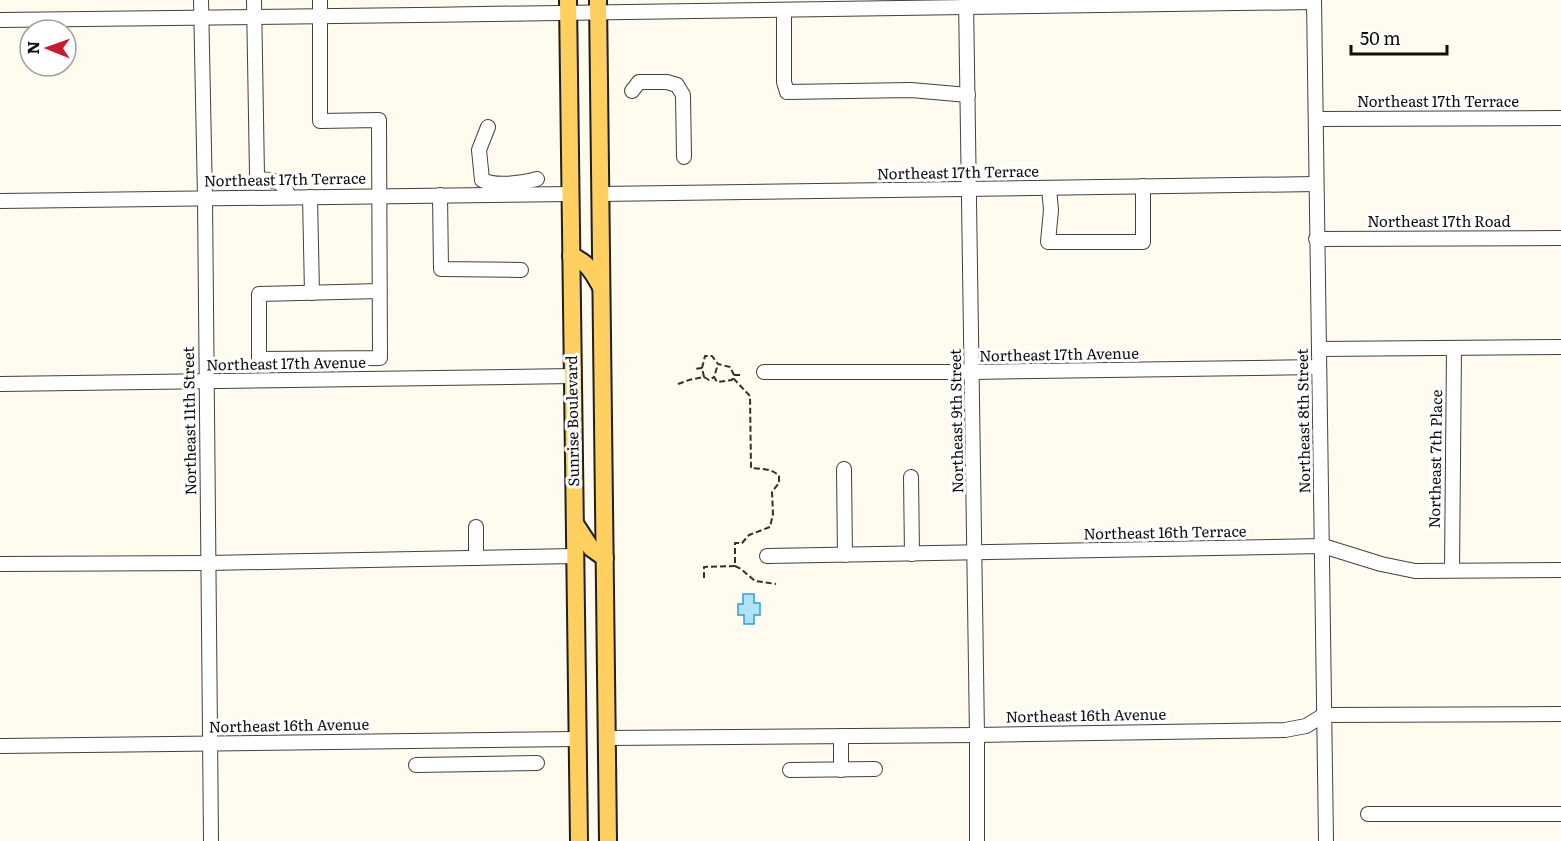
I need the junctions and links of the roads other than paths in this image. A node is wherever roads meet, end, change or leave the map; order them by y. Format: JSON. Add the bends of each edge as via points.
{"nodes":[{"id":1,"x":201,"y":0,"type":"edge"},
{"id":2,"x":254,"y":0,"type":"edge"},
{"id":3,"x":320,"y":0,"type":"edge"},
{"id":4,"x":1314,"y":1,"type":"edge"},
{"id":5,"x":966,"y":5,"type":"edge"},
{"id":6,"x":568,"y":6,"type":"edge"},
{"id":7,"x":598,"y":6,"type":"edge"},
{"id":8,"x":784,"y":10,"type":"junction"},
{"id":9,"x":320,"y":15,"type":"junction"},
{"id":10,"x":202,"y":17,"type":"junction"},
{"id":11,"x":255,"y":17,"type":"junction"},
{"id":12,"x":0,"y":20,"type":"edge"},
{"id":13,"x":632,"y":91,"type":"dead end"},
{"id":14,"x":968,"y":94,"type":"junction"},
{"id":15,"x":1561,"y":118,"type":"edge"},
{"id":16,"x":1316,"y":119,"type":"junction"},
{"id":17,"x":488,"y":127,"type":"dead end"},
{"id":18,"x":684,"y":157,"type":"dead end"},
{"id":19,"x":537,"y":179,"type":"dead end"},
{"id":20,"x":1316,"y":184,"type":"junction"},
{"id":21,"x":1143,"y":186,"type":"junction"},
{"id":22,"x":1049,"y":188,"type":"junction"},
{"id":23,"x":970,"y":189,"type":"junction"},
{"id":24,"x":570,"y":194,"type":"junction"},
{"id":25,"x":600,"y":194,"type":"junction"},
{"id":26,"x":380,"y":195,"type":"junction"},
{"id":27,"x":440,"y":195,"type":"junction"},
{"id":28,"x":310,"y":196,"type":"junction"},
{"id":29,"x":282,"y":197,"type":"junction"},
{"id":30,"x":205,"y":198,"type":"junction"},
{"id":31,"x":0,"y":201,"type":"edge"},
{"id":32,"x":1561,"y":238,"type":"edge"},
{"id":33,"x":1317,"y":239,"type":"junction"},
{"id":34,"x":571,"y":256,"type":"junction"},
{"id":35,"x":521,"y":270,"type":"dead end"},
{"id":36,"x":601,"y":287,"type":"junction"},
{"id":37,"x":380,"y":291,"type":"junction"},
{"id":38,"x":312,"y":293,"type":"junction"},
{"id":39,"x":1561,"y":347,"type":"edge"},
{"id":40,"x":1319,"y":349,"type":"junction"},
{"id":41,"x":1454,"y":349,"type":"junction"},
{"id":42,"x":1319,"y":367,"type":"junction"},
{"id":43,"x":764,"y":372,"type":"dead end"},
{"id":44,"x":972,"y":372,"type":"junction"},
{"id":45,"x":573,"y":376,"type":"junction"},
{"id":46,"x":205,"y":382,"type":"junction"},
{"id":47,"x":0,"y":384,"type":"edge"},
{"id":48,"x":844,"y":469,"type":"dead end"},
{"id":49,"x":911,"y":477,"type":"dead end"},
{"id":50,"x":575,"y":525,"type":"junction"},
{"id":51,"x":476,"y":527,"type":"dead end"},
{"id":52,"x":1323,"y":546,"type":"junction"},
{"id":53,"x":912,"y":554,"type":"junction"},
{"id":54,"x":975,"y":554,"type":"junction"},
{"id":55,"x":845,"y":555,"type":"junction"},
{"id":56,"x":576,"y":556,"type":"junction"},
{"id":57,"x":767,"y":556,"type":"dead end"},
{"id":58,"x":476,"y":558,"type":"junction"},
{"id":59,"x":605,"y":558,"type":"junction"},
{"id":60,"x":207,"y":563,"type":"junction"},
{"id":61,"x":0,"y":564,"type":"edge"},
{"id":62,"x":1452,"y":570,"type":"junction"},
{"id":63,"x":1561,"y":570,"type":"edge"},
{"id":64,"x":1561,"y":714,"type":"edge"},
{"id":65,"x":1324,"y":715,"type":"junction"},
{"id":66,"x":977,"y":735,"type":"junction"},
{"id":67,"x":841,"y":736,"type":"junction"},
{"id":68,"x":607,"y":738,"type":"junction"},
{"id":69,"x":578,"y":739,"type":"junction"},
{"id":70,"x":210,"y":743,"type":"junction"},
{"id":71,"x":0,"y":746,"type":"edge"},
{"id":72,"x":537,"y":763,"type":"dead end"},
{"id":73,"x":416,"y":765,"type":"dead end"},
{"id":74,"x":875,"y":769,"type":"dead end"},
{"id":75,"x":790,"y":770,"type":"dead end"},
{"id":76,"x":841,"y":770,"type":"junction"},
{"id":77,"x":1368,"y":814,"type":"dead end"},
{"id":78,"x":1561,"y":814,"type":"edge"},
{"id":79,"x":211,"y":841,"type":"edge"},
{"id":80,"x":579,"y":841,"type":"edge"},
{"id":81,"x":608,"y":841,"type":"edge"},
{"id":82,"x":977,"y":841,"type":"edge"},
{"id":83,"x":1326,"y":841,"type":"edge"}],
"edges":[{"from":1,"to":10,"type":"street","name":"Northeast 11th Street"},
{"from":2,"to":11,"type":"street"},
{"from":3,"to":9,"type":"street"},
{"from":4,"to":5,"type":"street"},
{"from":4,"to":16,"type":"street","name":"Northeast 8th Street"},
{"from":5,"to":8,"type":"street"},
{"from":5,"to":14,"type":"street","name":"Northeast 9th Street"},
{"from":6,"to":7,"type":"street"},
{"from":6,"to":9,"type":"street"},
{"from":6,"to":24,"type":"main road","name":"Sunrise Boulevard"},
{"from":7,"to":8,"type":"street"},
{"from":7,"to":25,"type":"main road","name":"Sunrise Boulevard"},
{"from":8,"to":14,"type":"street","via":[[787,92],[911,90]]},
{"from":9,"to":11,"type":"street"},
{"from":9,"to":26,"type":"street","via":[[321,122],[379,120]]},
{"from":10,"to":11,"type":"street"},
{"from":10,"to":12,"type":"street"},
{"from":10,"to":30,"type":"street","name":"Northeast 11th Street"},
{"from":11,"to":29,"type":"street","via":[[257,175],[280,182],[286,189]]},
{"from":13,"to":18,"type":"street","via":[[639,82],[677,85],[683,95]]},
{"from":14,"to":23,"type":"street","name":"Northeast 9th Street"},
{"from":15,"to":16,"type":"street","name":"Northeast 17th Terrace"},
{"from":16,"to":20,"type":"street","name":"Northeast 8th Street"},
{"from":17,"to":19,"type":"street","via":[[479,150],[482,180],[488,183]]},
{"from":20,"to":21,"type":"street","name":"Northeast 17th Terrace"},
{"from":20,"to":33,"type":"street","name":"Northeast 8th Street"},
{"from":21,"to":22,"type":"street","name":"Northeast 17th Terrace"},
{"from":21,"to":22,"type":"street","via":[[1143,242],[1048,242]]},
{"from":22,"to":23,"type":"street","name":"Northeast 17th Terrace"},
{"from":23,"to":25,"type":"street","name":"Northeast 17th Terrace"},
{"from":23,"to":44,"type":"street","name":"Northeast 9th Street"},
{"from":24,"to":27,"type":"street","name":"Northeast 17th Terrace"},
{"from":24,"to":34,"type":"main road","name":"Sunrise Boulevard"},
{"from":25,"to":36,"type":"main road","name":"Sunrise Boulevard"},
{"from":26,"to":27,"type":"street","name":"Northeast 17th Terrace"},
{"from":26,"to":28,"type":"street","name":"Northeast 17th Terrace"},
{"from":26,"to":37,"type":"street"},
{"from":27,"to":35,"type":"street","via":[[441,269]]},
{"from":28,"to":29,"type":"street","name":"Northeast 17th Terrace"},
{"from":28,"to":38,"type":"street"},
{"from":29,"to":30,"type":"street","name":"Northeast 17th Terrace"},
{"from":30,"to":31,"type":"street","name":"Northeast 17th Terrace"},
{"from":30,"to":46,"type":"street","name":"Northeast 11th Street"},
{"from":32,"to":33,"type":"street","name":"Northeast 17th Road"},
{"from":33,"to":40,"type":"street","name":"Northeast 8th Street"},
{"from":34,"to":36,"type":"main road","via":[[588,265]]},
{"from":34,"to":45,"type":"main road","name":"Sunrise Boulevard"},
{"from":36,"to":59,"type":"main road","name":"Sunrise Boulevard"},
{"from":37,"to":38,"type":"street"},
{"from":37,"to":38,"type":"street","via":[[380,358],[259,359],[260,294]]},
{"from":39,"to":41,"type":"street"},
{"from":40,"to":41,"type":"street"},
{"from":40,"to":42,"type":"street","name":"Northeast 8th Street"},
{"from":41,"to":62,"type":"street","name":"Northeast 7th Place"},
{"from":42,"to":44,"type":"street","name":"Northeast 17th Avenue"},
{"from":42,"to":52,"type":"street","name":"Northeast 8th Street"},
{"from":43,"to":44,"type":"street","name":"Northeast 17th Avenue"},
{"from":44,"to":54,"type":"street","name":"Northeast 9th Street"},
{"from":45,"to":46,"type":"street","name":"Northeast 17th Avenue"},
{"from":45,"to":50,"type":"main road","name":"Sunrise Boulevard"},
{"from":46,"to":47,"type":"street","name":"Northeast 17th Avenue"},
{"from":46,"to":60,"type":"street","name":"Northeast 11th Street"},
{"from":48,"to":55,"type":"street"},
{"from":49,"to":53,"type":"street"},
{"from":50,"to":56,"type":"main road","name":"Sunrise Boulevard"},
{"from":50,"to":59,"type":"main road","via":[[591,548]]},
{"from":51,"to":58,"type":"street"},
{"from":52,"to":54,"type":"street","name":"Northeast 16th Terrace"},
{"from":52,"to":62,"type":"street","name":"Northeast 16th Terrace","via":[[1415,571]]},
{"from":52,"to":65,"type":"street","name":"Northeast 8th Street"},
{"from":53,"to":54,"type":"street","name":"Northeast 16th Terrace"},
{"from":53,"to":55,"type":"street","name":"Northeast 16th Terrace"},
{"from":54,"to":66,"type":"street","name":"Northeast 9th Street"},
{"from":55,"to":57,"type":"street","name":"Northeast 16th Terrace"},
{"from":56,"to":58,"type":"street"},
{"from":56,"to":69,"type":"main road","name":"Sunrise Boulevard"},
{"from":58,"to":60,"type":"street"},
{"from":59,"to":68,"type":"main road","name":"Sunrise Boulevard"},
{"from":60,"to":61,"type":"street"},
{"from":60,"to":70,"type":"street","name":"Northeast 11th Street"},
{"from":62,"to":63,"type":"street","name":"Northeast 16th Terrace"},
{"from":64,"to":65,"type":"street","name":"Northeast 16th Avenue"},
{"from":65,"to":66,"type":"street","name":"Northeast 16th Avenue","via":[[1306,726],[1285,729]]},
{"from":65,"to":83,"type":"street","name":"Northeast 8th Street"},
{"from":66,"to":67,"type":"street","name":"Northeast 16th Avenue"},
{"from":66,"to":82,"type":"street","name":"Northeast 9th Street"},
{"from":67,"to":68,"type":"street","name":"Northeast 16th Avenue"},
{"from":67,"to":76,"type":"street"},
{"from":68,"to":81,"type":"main road","name":"Sunrise Boulevard"},
{"from":69,"to":70,"type":"street","name":"Northeast 16th Avenue"},
{"from":69,"to":80,"type":"main road","name":"Sunrise Boulevard"},
{"from":70,"to":71,"type":"street","name":"Northeast 16th Avenue"},
{"from":70,"to":79,"type":"street","name":"Northeast 11th Street"},
{"from":72,"to":73,"type":"street"},
{"from":74,"to":76,"type":"street"},
{"from":75,"to":76,"type":"street"},
{"from":77,"to":78,"type":"street"}]}
